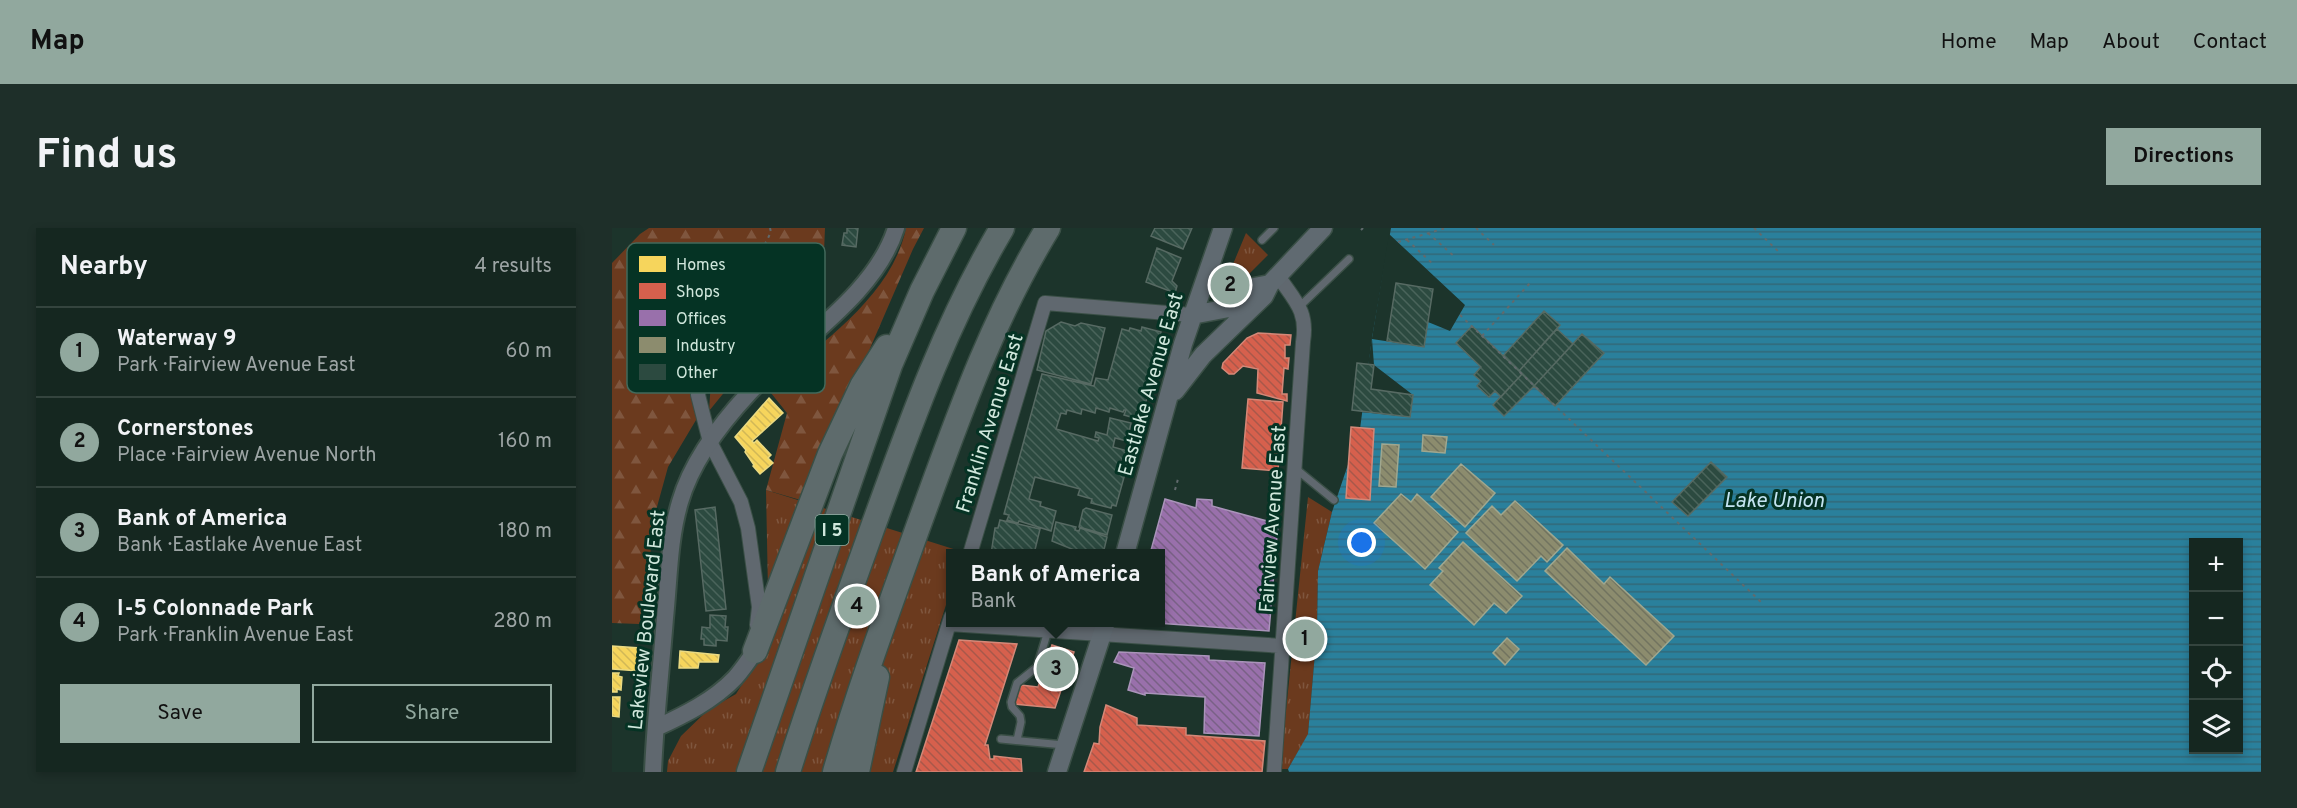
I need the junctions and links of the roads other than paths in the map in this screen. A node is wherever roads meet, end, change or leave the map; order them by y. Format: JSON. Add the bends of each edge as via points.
{"nodes":[{"id":1,"x":896,"y":228,"type":"edge"},
{"id":2,"x":954,"y":228,"type":"edge"},
{"id":3,"x":1002,"y":228,"type":"edge"},
{"id":4,"x":1048,"y":228,"type":"edge"},
{"id":5,"x":1223,"y":228,"type":"edge"},
{"id":6,"x":1274,"y":228,"type":"edge"},
{"id":7,"x":1323,"y":228,"type":"edge"},
{"id":8,"x":1262,"y":240,"type":"dead end"},
{"id":9,"x":1349,"y":259,"type":"dead end"},
{"id":10,"x":1274,"y":280,"type":"junction"},
{"id":11,"x":922,"y":291,"type":"junction"},
{"id":12,"x":1299,"y":307,"type":"junction"},
{"id":13,"x":1192,"y":315,"type":"junction"},
{"id":14,"x":825,"y":322,"type":"edge"},
{"id":15,"x":698,"y":393,"type":"edge"},
{"id":16,"x":749,"y":393,"type":"edge"},
{"id":17,"x":1166,"y":405,"type":"junction"},
{"id":18,"x":710,"y":442,"type":"junction"},
{"id":19,"x":1296,"y":469,"type":"junction"},
{"id":20,"x":1334,"y":500,"type":"dead end"},
{"id":21,"x":971,"y":549,"type":"edge"},
{"id":22,"x":1126,"y":549,"type":"edge"},
{"id":23,"x":892,"y":600,"type":"junction"},
{"id":24,"x":948,"y":627,"type":"edge"},
{"id":25,"x":1003,"y":627,"type":"edge"},
{"id":26,"x":1105,"y":629,"type":"edge"},
{"id":27,"x":1048,"y":632,"type":"junction"},
{"id":28,"x":1283,"y":646,"type":"junction"},
{"id":29,"x":755,"y":651,"type":"junction"},
{"id":30,"x":656,"y":728,"type":"junction"},
{"id":31,"x":1001,"y":739,"type":"dead end"},
{"id":32,"x":1017,"y":740,"type":"junction"},
{"id":33,"x":1066,"y":745,"type":"junction"},
{"id":34,"x":653,"y":772,"type":"edge"},
{"id":35,"x":749,"y":772,"type":"edge"},
{"id":36,"x":788,"y":772,"type":"edge"},
{"id":37,"x":835,"y":772,"type":"edge"},
{"id":38,"x":857,"y":772,"type":"edge"},
{"id":39,"x":904,"y":772,"type":"edge"},
{"id":40,"x":1058,"y":772,"type":"edge"},
{"id":41,"x":1274,"y":772,"type":"edge"}],
"edges":[{"from":1,"to":14,"type":"street","name":"Lakeview Boulevard East","via":[[886,253],[856,293]]},
{"from":2,"to":11,"type":"highway","number":"I 5"},
{"from":3,"to":36,"type":"highway","via":[[963,299],[922,391]]},
{"from":4,"to":23,"type":"highway","via":[[980,358]]},
{"from":5,"to":13,"type":"main road","name":"Eastlake Avenue East"},
{"from":6,"to":8,"type":"lane"},
{"from":7,"to":10,"type":"main road"},
{"from":9,"to":12,"type":"lane"},
{"from":10,"to":12,"type":"street","name":"Fairview Avenue East"},
{"from":10,"to":13,"type":"main road","via":[[1254,287],[1228,308]]},
{"from":10,"to":17,"type":"main road","via":[[1264,296],[1203,355]]},
{"from":11,"to":29,"type":"highway","via":[[862,386],[830,454]]},
{"from":11,"to":35,"type":"highway","number":"I 5","via":[[881,390]]},
{"from":12,"to":19,"type":"street","name":"Fairview Avenue East","via":[[1306,325]]},
{"from":13,"to":17,"type":"main road","name":"Eastlake Avenue East"},
{"from":13,"to":21,"type":"street","name":"Franklin Avenue East","via":[[1045,303]]},
{"from":15,"to":18,"type":"street"},
{"from":16,"to":18,"type":"street","name":"Lakeview Boulevard East"},
{"from":17,"to":22,"type":"main road","name":"Eastlake Avenue East"},
{"from":18,"to":29,"type":"street","via":[[741,502],[748,528],[759,607]]},
{"from":18,"to":30,"type":"street","name":"Lakeview Boulevard East","via":[[690,474],[672,541]]},
{"from":19,"to":20,"type":"lane"},
{"from":19,"to":28,"type":"street","name":"Fairview Avenue East"},
{"from":23,"to":37,"type":"highway"},
{"from":23,"to":38,"type":"highway"},
{"from":24,"to":39,"type":"street"},
{"from":25,"to":27,"type":"street"},
{"from":26,"to":27,"type":"street"},
{"from":26,"to":28,"type":"street"},
{"from":26,"to":33,"type":"main road"},
{"from":27,"to":32,"type":"lane","via":[[1036,668],[1017,684],[1011,702],[1021,722]]},
{"from":28,"to":41,"type":"street","name":"Fairview Avenue East"},
{"from":29,"to":30,"type":"street","via":[[722,690]]},
{"from":30,"to":34,"type":"street","name":"Lakeview Boulevard East"},
{"from":31,"to":32,"type":"lane"},
{"from":32,"to":33,"type":"lane"},
{"from":33,"to":40,"type":"main road"}]}
